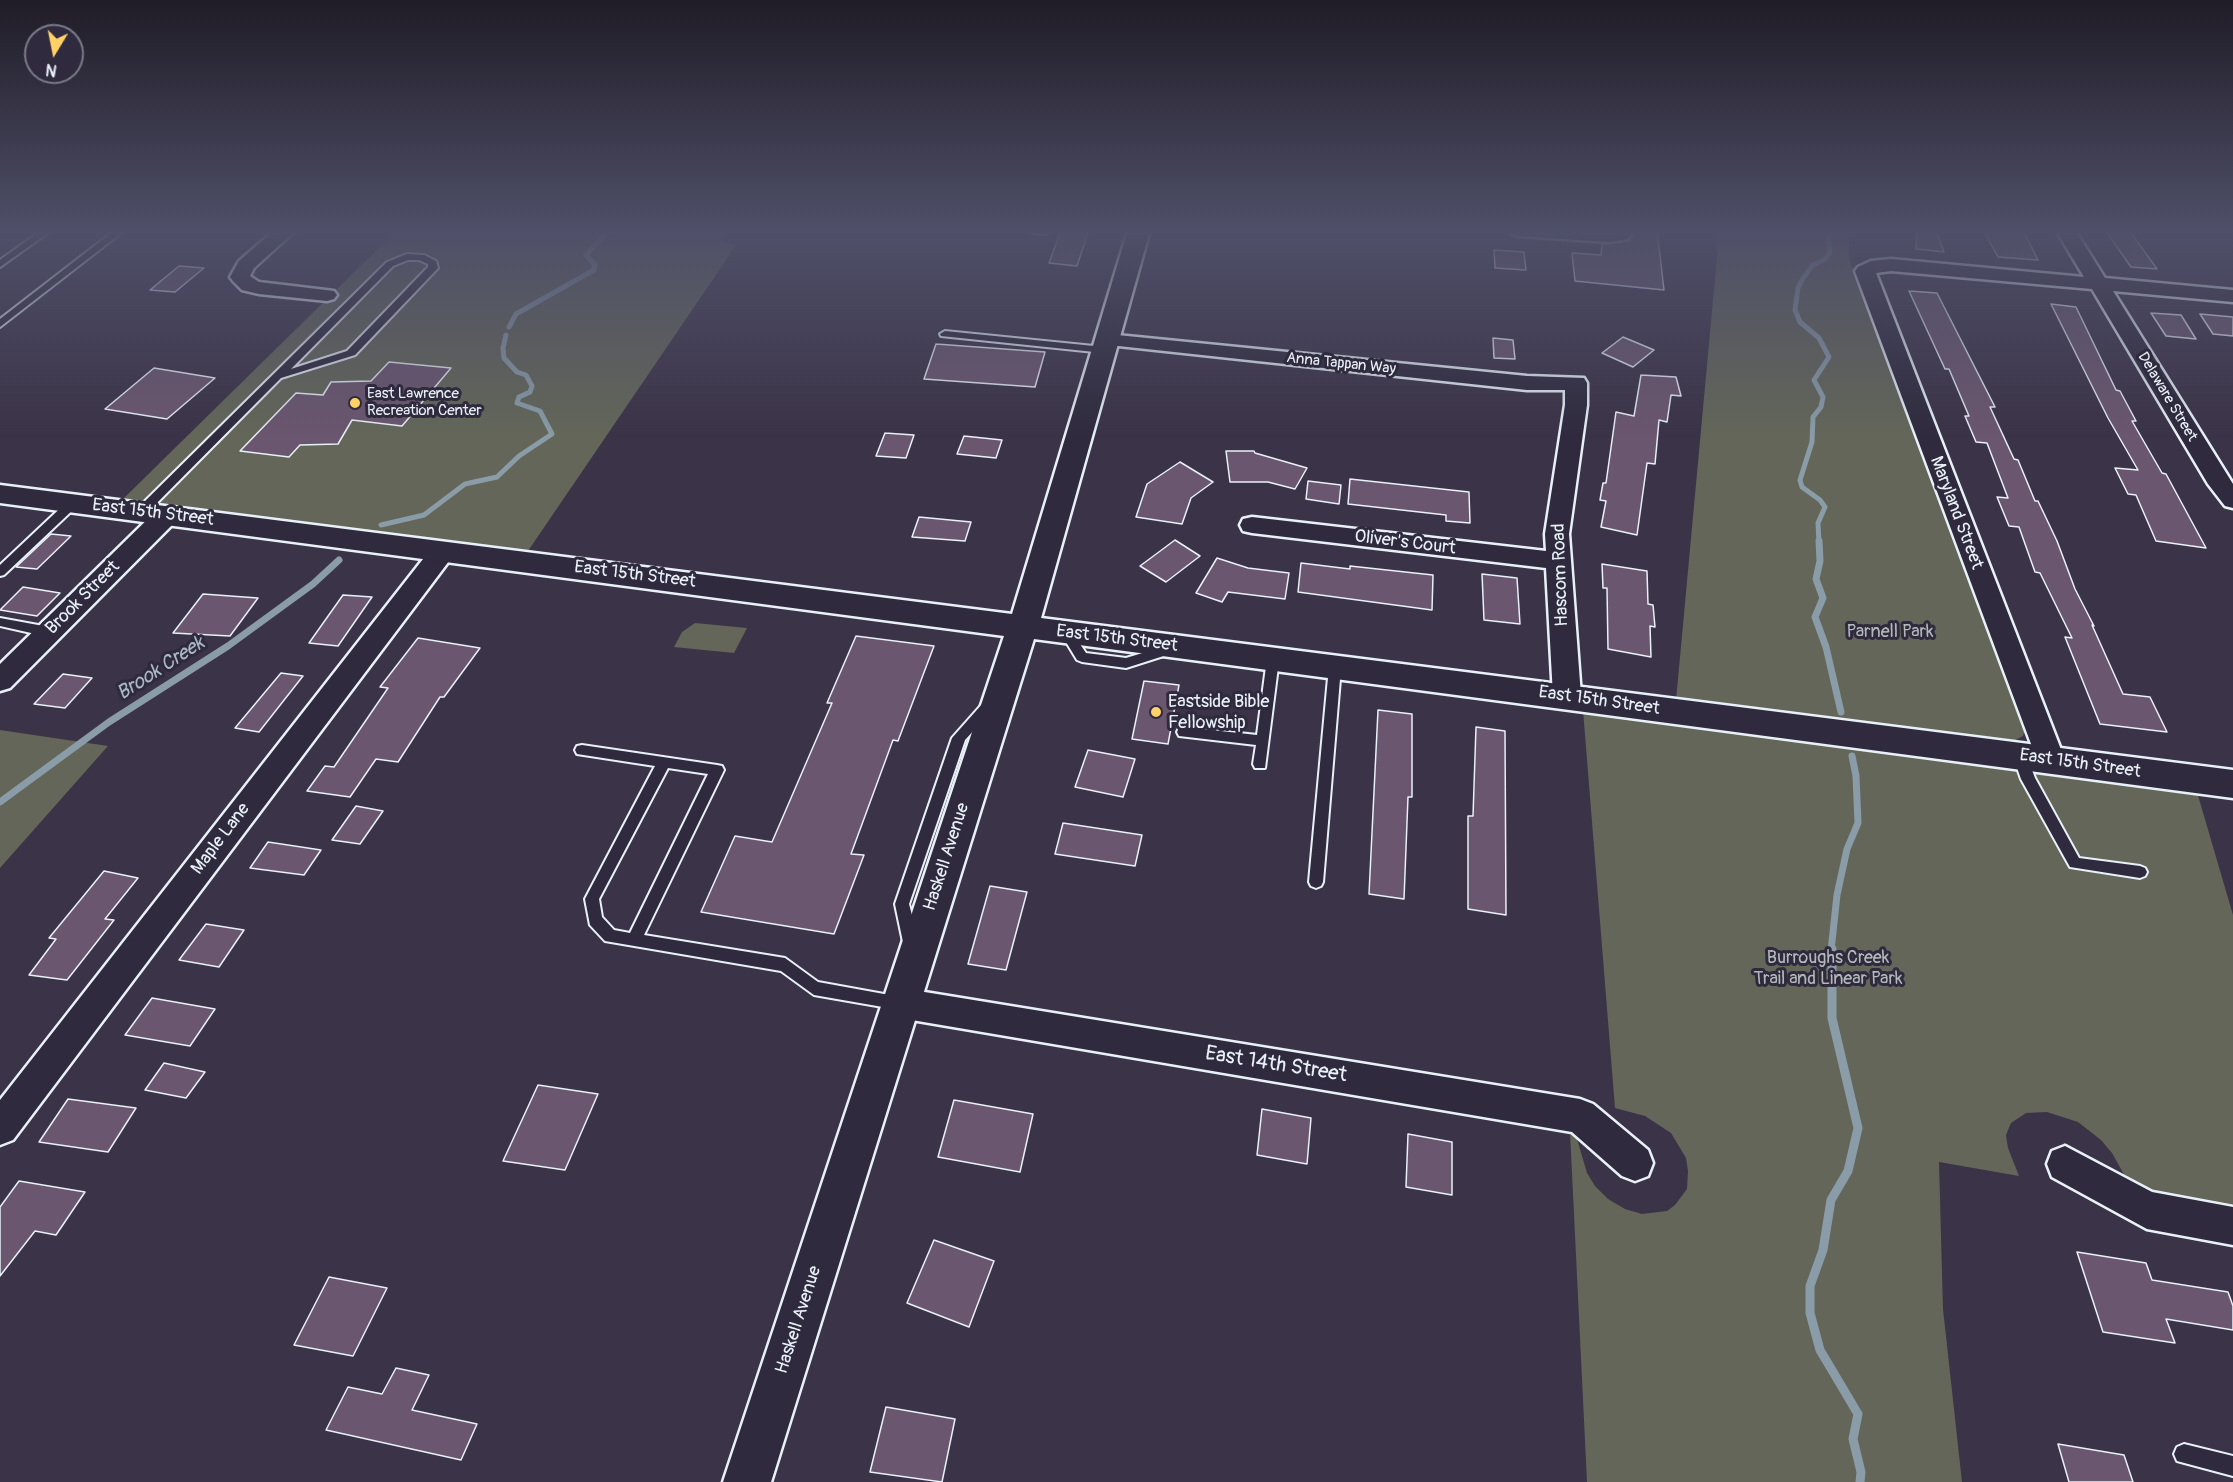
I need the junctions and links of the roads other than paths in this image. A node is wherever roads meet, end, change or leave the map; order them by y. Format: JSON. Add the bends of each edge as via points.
{"nodes":[{"id":1,"x":32,"y":299,"type":"edge"},
{"id":2,"x":355,"y":299,"type":"edge"},
{"id":3,"x":403,"y":299,"type":"edge"},
{"id":4,"x":1119,"y":299,"type":"edge"},
{"id":5,"x":1873,"y":299,"type":"edge"},
{"id":6,"x":2108,"y":299,"type":"edge"},
{"id":7,"x":0,"y":324,"type":"edge"},
{"id":8,"x":945,"y":334,"type":"dead end"},
{"id":9,"x":1105,"y":345,"type":"junction"},
{"id":10,"x":278,"y":376,"type":"junction"},
{"id":11,"x":1576,"y":383,"type":"joint"},
{"id":12,"x":0,"y":494,"type":"edge"},
{"id":13,"x":2233,"y":500,"type":"edge"},
{"id":14,"x":73,"y":503,"type":"junction"},
{"id":15,"x":154,"y":513,"type":"junction"},
{"id":16,"x":1252,"y":525,"type":"dead end"},
{"id":17,"x":443,"y":551,"type":"junction"},
{"id":18,"x":1559,"y":561,"type":"junction"},
{"id":19,"x":0,"y":572,"type":"edge"},
{"id":20,"x":0,"y":622,"type":"edge"},
{"id":21,"x":1022,"y":626,"type":"junction"},
{"id":22,"x":49,"y":632,"type":"junction"},
{"id":23,"x":1273,"y":659,"type":"junction"},
{"id":24,"x":1335,"y":667,"type":"junction"},
{"id":25,"x":0,"y":681,"type":"edge"},
{"id":26,"x":1567,"y":696,"type":"junction"},
{"id":27,"x":1184,"y":732,"type":"dead end"},
{"id":28,"x":1263,"y":741,"type":"junction"},
{"id":29,"x":582,"y":750,"type":"dead end"},
{"id":30,"x":2036,"y":758,"type":"junction"},
{"id":31,"x":664,"y":762,"type":"junction"},
{"id":32,"x":1260,"y":764,"type":"dead end"},
{"id":33,"x":2233,"y":784,"type":"edge"},
{"id":34,"x":2140,"y":872,"type":"dead end"},
{"id":35,"x":1316,"y":882,"type":"dead end"},
{"id":36,"x":634,"y":940,"type":"junction"},
{"id":37,"x":900,"y":1002,"type":"junction"},
{"id":38,"x":0,"y":1128,"type":"edge"},
{"id":39,"x":1635,"y":1163,"type":"dead end"},
{"id":40,"x":2065,"y":1164,"type":"dead end"},
{"id":41,"x":2233,"y":1226,"type":"edge"},
{"id":42,"x":2184,"y":1454,"type":"dead end"},
{"id":43,"x":2233,"y":1466,"type":"edge"},
{"id":44,"x":747,"y":1482,"type":"edge"}],
"edges":[{"from":1,"to":7,"type":"lane"},
{"from":2,"to":10,"type":"lane"},
{"from":3,"to":10,"type":"lane","via":[[351,352]]},
{"from":4,"to":9,"type":"main road","name":"Haskell Avenue"},
{"from":5,"to":30,"type":"street","name":"Maryland Street"},
{"from":6,"to":13,"type":"street","name":"Delaware Street","via":[[2216,479]]},
{"from":8,"to":9,"type":"lane"},
{"from":9,"to":11,"type":"street","name":"Anna Tappan Way","via":[[1527,383]]},
{"from":9,"to":21,"type":"main road","name":"Haskell Avenue"},
{"from":10,"to":15,"type":"lane"},
{"from":11,"to":18,"type":"street","name":"Hascom Road","via":[[1558,519]]},
{"from":12,"to":14,"type":"main road","name":"East 15th Street"},
{"from":14,"to":15,"type":"main road","name":"East 15th Street"},
{"from":14,"to":19,"type":"lane"},
{"from":15,"to":17,"type":"main road","name":"East 15th Street"},
{"from":15,"to":22,"type":"street","name":"Brook Street"},
{"from":16,"to":18,"type":"street","name":"Oliver's Court"},
{"from":17,"to":21,"type":"main road","name":"East 15th Street"},
{"from":17,"to":38,"type":"street","name":"Maple Lane"},
{"from":18,"to":26,"type":"street","name":"Hascom Road"},
{"from":20,"to":22,"type":"lane"},
{"from":21,"to":23,"type":"main road","name":"East 15th Street"},
{"from":21,"to":37,"type":"main road","name":"Haskell Avenue"},
{"from":22,"to":25,"type":"street","name":"Brook Street"},
{"from":23,"to":24,"type":"main road","name":"East 15th Street"},
{"from":23,"to":28,"type":"lane"},
{"from":24,"to":26,"type":"main road","name":"East 15th Street"},
{"from":24,"to":35,"type":"lane"},
{"from":26,"to":30,"type":"main road","name":"East 15th Street"},
{"from":27,"to":28,"type":"lane"},
{"from":28,"to":32,"type":"lane"},
{"from":29,"to":31,"type":"lane"},
{"from":30,"to":33,"type":"main road","name":"East 15th Street"},
{"from":30,"to":34,"type":"lane","via":[[2028,779],[2075,863]]},
{"from":31,"to":36,"type":"lane","via":[[592,899],[595,920],[610,936]]},
{"from":31,"to":36,"type":"lane","via":[[717,770]]},
{"from":36,"to":37,"type":"lane","via":[[786,965],[814,988]]},
{"from":37,"to":39,"type":"street","name":"East 14th Street","via":[[1580,1116]]},
{"from":37,"to":44,"type":"main road","name":"Haskell Avenue"},
{"from":40,"to":41,"type":"street","via":[[2147,1210]]},
{"from":42,"to":43,"type":"lane"}]}
